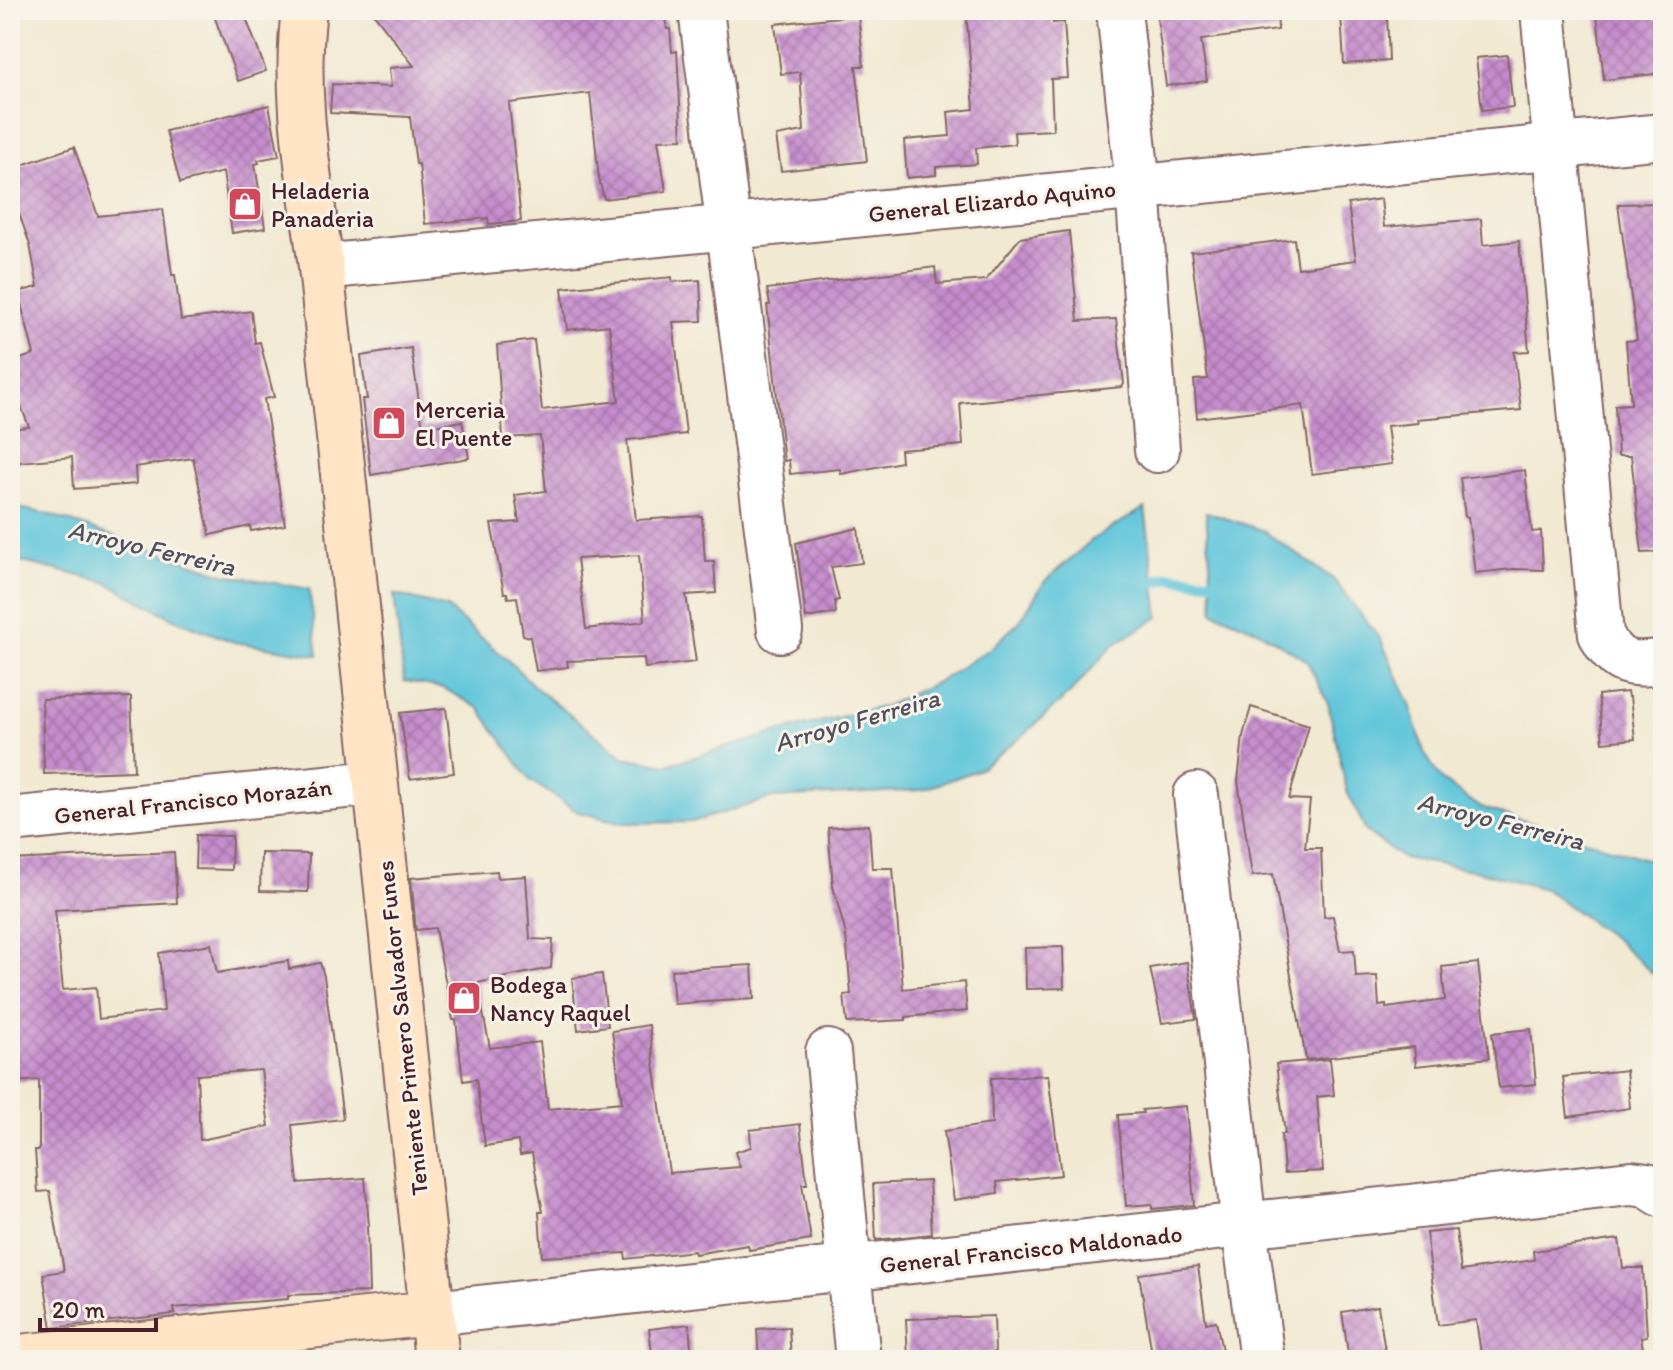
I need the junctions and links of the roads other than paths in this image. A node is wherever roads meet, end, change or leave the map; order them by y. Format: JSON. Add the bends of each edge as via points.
{"nodes":[{"id":1,"x":304,"y":10,"type":"edge"},
{"id":2,"x":701,"y":10,"type":"edge"},
{"id":3,"x":1119,"y":10,"type":"edge"},
{"id":4,"x":1543,"y":10,"type":"edge"},
{"id":5,"x":1663,"y":136,"type":"edge"},
{"id":6,"x":1556,"y":146,"type":"junction"},
{"id":7,"x":1138,"y":187,"type":"junction"},
{"id":8,"x":730,"y":227,"type":"junction"},
{"id":9,"x":321,"y":267,"type":"junction"},
{"id":10,"x":1157,"y":450,"type":"dead end"},
{"id":11,"x":780,"y":630,"type":"dead end"},
{"id":12,"x":1653,"y":663,"type":"edge"},
{"id":13,"x":375,"y":783,"type":"junction"},
{"id":14,"x":1196,"y":795,"type":"dead end"},
{"id":15,"x":10,"y":820,"type":"edge"},
{"id":16,"x":828,"y":1052,"type":"dead end"},
{"id":17,"x":1647,"y":1189,"type":"edge"},
{"id":18,"x":1244,"y":1226,"type":"junction"},
{"id":19,"x":850,"y":1268,"type":"junction"},
{"id":20,"x":432,"y":1313,"type":"junction"},
{"id":21,"x":10,"y":1358,"type":"edge"},
{"id":22,"x":437,"y":1360,"type":"edge"},
{"id":23,"x":858,"y":1360,"type":"edge"},
{"id":24,"x":1262,"y":1360,"type":"edge"}],
"edges":[{"from":1,"to":9,"type":"street","name":"Teniente Primero Salvador Funes","via":[[300,100]]},
{"from":2,"to":8,"type":"street"},
{"from":3,"to":7,"type":"street"},
{"from":4,"to":6,"type":"street"},
{"from":5,"to":6,"type":"street","name":"General Elizardo Aquino"},
{"from":6,"to":7,"type":"street","name":"General Elizardo Aquino"},
{"from":6,"to":12,"type":"street","via":[[1601,634],[1610,652],[1623,662]]},
{"from":7,"to":8,"type":"street","name":"General Elizardo Aquino"},
{"from":7,"to":10,"type":"street"},
{"from":8,"to":9,"type":"street","name":"General Elizardo Aquino"},
{"from":8,"to":11,"type":"street"},
{"from":9,"to":13,"type":"street","name":"Teniente Primero Salvador Funes"},
{"from":13,"to":15,"type":"street","name":"General Francisco Morazán"},
{"from":13,"to":20,"type":"street","name":"Teniente Primero Salvador Funes"},
{"from":14,"to":18,"type":"street"},
{"from":16,"to":19,"type":"street"},
{"from":17,"to":18,"type":"street","name":"General Francisco Maldonado"},
{"from":18,"to":19,"type":"street","name":"General Francisco Maldonado"},
{"from":18,"to":24,"type":"street"},
{"from":19,"to":20,"type":"street","name":"General Francisco Maldonado"},
{"from":19,"to":23,"type":"street"},
{"from":20,"to":21,"type":"street"},
{"from":20,"to":22,"type":"street","name":"Teniente Primero Salvador Funes"}]}
